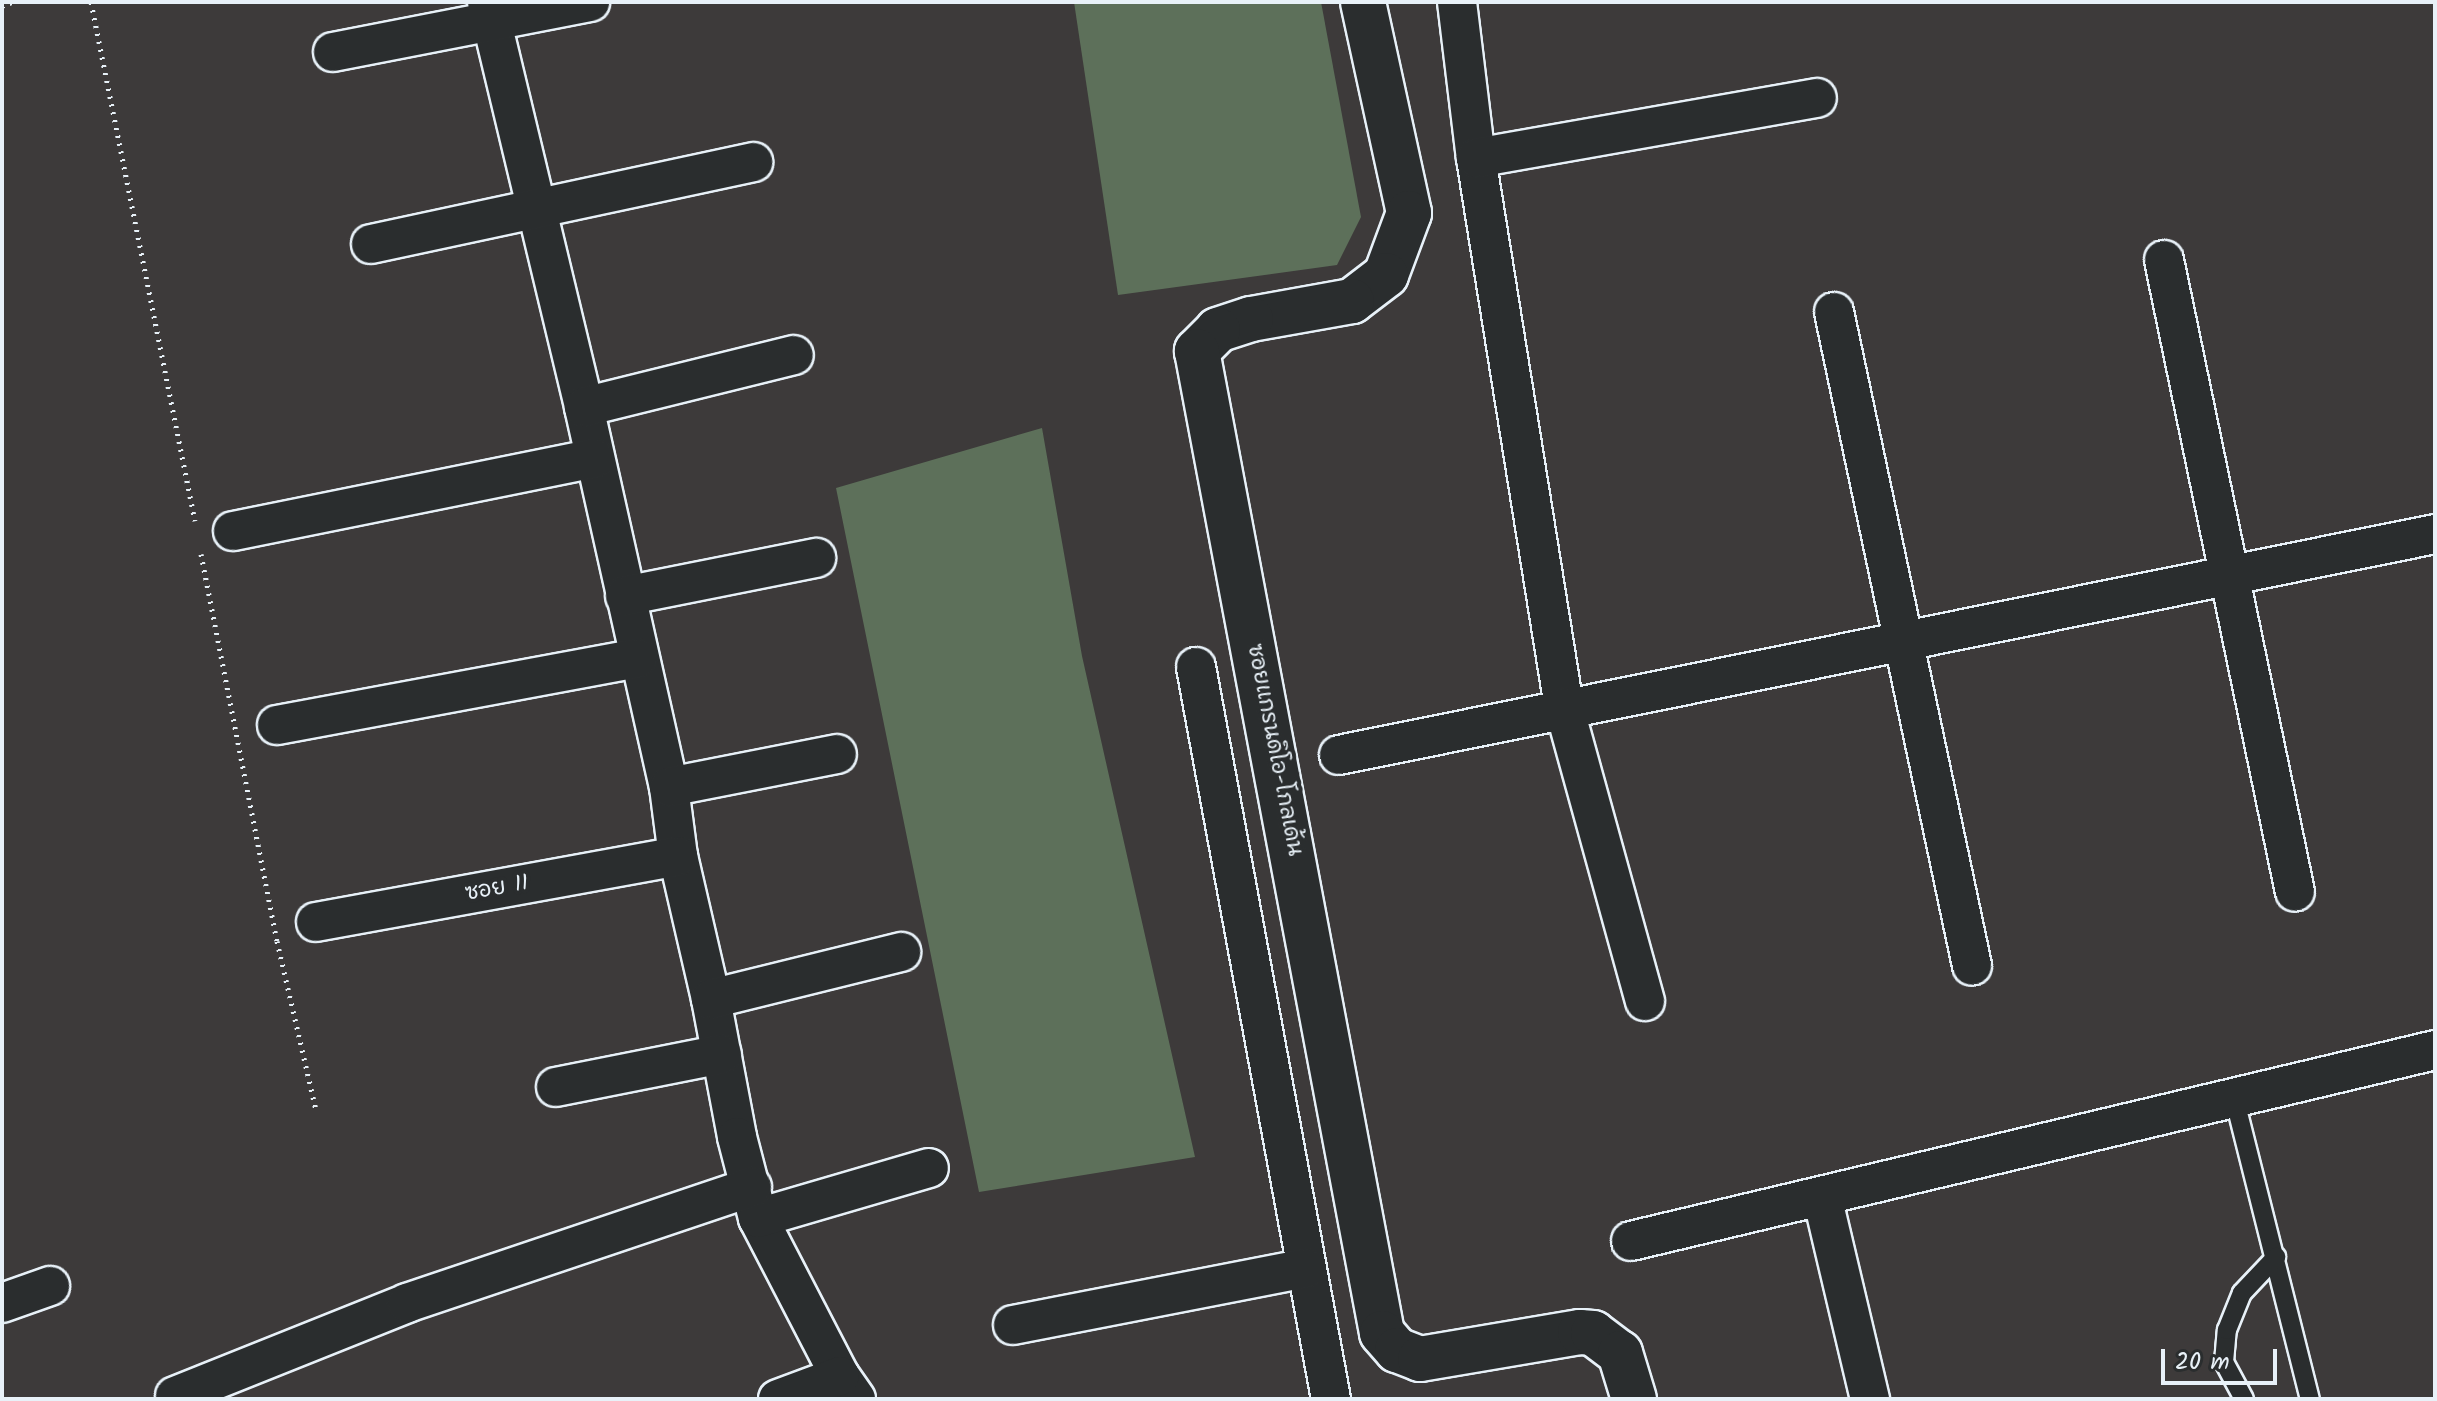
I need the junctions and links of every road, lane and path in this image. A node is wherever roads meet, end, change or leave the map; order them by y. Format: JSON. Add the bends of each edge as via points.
{"nodes":[{"id":1,"x":12,"y":2,"type":"edge"},
{"id":2,"x":590,"y":2,"type":"edge"},
{"id":3,"x":1363,"y":2,"type":"edge"},
{"id":4,"x":1457,"y":2,"type":"edge"},
{"id":5,"x":2,"y":6,"type":"edge"},
{"id":6,"x":488,"y":12,"type":"edge"},
{"id":7,"x":333,"y":52,"type":"dead end"},
{"id":8,"x":1817,"y":98,"type":"dead end"},
{"id":9,"x":1476,"y":158,"type":"junction"},
{"id":10,"x":753,"y":162,"type":"dead end"},
{"id":11,"x":537,"y":209,"type":"junction"},
{"id":12,"x":371,"y":244,"type":"dead end"},
{"id":13,"x":2164,"y":260,"type":"dead end"},
{"id":14,"x":1834,"y":312,"type":"dead end"},
{"id":15,"x":794,"y":355,"type":"dead end"},
{"id":16,"x":584,"y":407,"type":"junction"},
{"id":17,"x":595,"y":458,"type":"junction"},
{"id":18,"x":233,"y":531,"type":"dead end"},
{"id":19,"x":2435,"y":534,"type":"edge"},
{"id":20,"x":816,"y":558,"type":"dead end"},
{"id":21,"x":2232,"y":576,"type":"junction"},
{"id":22,"x":625,"y":596,"type":"junction"},
{"id":23,"x":1905,"y":642,"type":"junction"},
{"id":24,"x":638,"y":658,"type":"junction"},
{"id":25,"x":1196,"y":667,"type":"dead end"},
{"id":26,"x":1564,"y":707,"type":"junction"},
{"id":27,"x":277,"y":725,"type":"dead end"},
{"id":28,"x":837,"y":754,"type":"dead end"},
{"id":29,"x":1339,"y":755,"type":"dead end"},
{"id":30,"x":669,"y":787,"type":"junction"},
{"id":31,"x":678,"y":856,"type":"junction"},
{"id":32,"x":2295,"y":892,"type":"dead end"},
{"id":33,"x":316,"y":922,"type":"dead end"},
{"id":34,"x":901,"y":952,"type":"dead end"},
{"id":35,"x":1972,"y":966,"type":"dead end"},
{"id":36,"x":711,"y":999,"type":"junction"},
{"id":37,"x":1645,"y":1001,"type":"dead end"},
{"id":38,"x":2435,"y":1050,"type":"edge"},
{"id":39,"x":722,"y":1054,"type":"junction"},
{"id":40,"x":556,"y":1087,"type":"dead end"},
{"id":41,"x":2234,"y":1097,"type":"junction"},
{"id":42,"x":929,"y":1168,"type":"dead end"},
{"id":43,"x":1822,"y":1196,"type":"junction"},
{"id":44,"x":755,"y":1203,"type":"junction"},
{"id":45,"x":1631,"y":1241,"type":"dead end"},
{"id":46,"x":2276,"y":1257,"type":"junction"},
{"id":47,"x":1307,"y":1268,"type":"junction"},
{"id":48,"x":50,"y":1286,"type":"dead end"},
{"id":49,"x":2,"y":1303,"type":"edge"},
{"id":50,"x":1013,"y":1325,"type":"dead end"},
{"id":51,"x":848,"y":1388,"type":"edge"},
{"id":52,"x":175,"y":1396,"type":"dead end"},
{"id":53,"x":778,"y":1399,"type":"edge"},
{"id":54,"x":1331,"y":1399,"type":"edge"},
{"id":55,"x":1634,"y":1399,"type":"edge"},
{"id":56,"x":1870,"y":1399,"type":"edge"},
{"id":57,"x":2244,"y":1399,"type":"edge"},
{"id":58,"x":2310,"y":1399,"type":"edge"}],
"edges":[{"from":1,"to":5,"type":"path"},
{"from":2,"to":6,"type":"street"},
{"from":3,"to":55,"type":"street","name":"ซอยแกรนดิโอ-โกลเด้น","via":[[1409,213],[1386,275],[1352,301],[1218,330],[1197,351],[1382,1333],[1397,1350],[1420,1359],[1593,1333],[1620,1353]]},
{"from":4,"to":9,"type":"street"},
{"from":6,"to":7,"type":"street"},
{"from":6,"to":11,"type":"street"},
{"from":8,"to":9,"type":"street"},
{"from":9,"to":26,"type":"street"},
{"from":10,"to":11,"type":"street"},
{"from":11,"to":12,"type":"street"},
{"from":11,"to":16,"type":"street"},
{"from":13,"to":21,"type":"street"},
{"from":14,"to":23,"type":"street"},
{"from":15,"to":16,"type":"street"},
{"from":16,"to":17,"type":"street"},
{"from":17,"to":18,"type":"street"},
{"from":17,"to":22,"type":"street"},
{"from":19,"to":21,"type":"street"},
{"from":20,"to":22,"type":"street"},
{"from":21,"to":23,"type":"street"},
{"from":21,"to":32,"type":"street"},
{"from":22,"to":24,"type":"street"},
{"from":23,"to":26,"type":"street"},
{"from":23,"to":35,"type":"street"},
{"from":24,"to":27,"type":"street"},
{"from":24,"to":30,"type":"street"},
{"from":25,"to":47,"type":"street"},
{"from":26,"to":29,"type":"street"},
{"from":26,"to":37,"type":"street"},
{"from":28,"to":30,"type":"street"},
{"from":30,"to":31,"type":"street"},
{"from":31,"to":33,"type":"street","name":"ซอย 11"},
{"from":31,"to":36,"type":"street"},
{"from":34,"to":36,"type":"street"},
{"from":36,"to":39,"type":"street"},
{"from":38,"to":41,"type":"street"},
{"from":39,"to":40,"type":"street"},
{"from":39,"to":44,"type":"street"},
{"from":41,"to":43,"type":"street"},
{"from":41,"to":46,"type":"lane"},
{"from":42,"to":44,"type":"street"},
{"from":43,"to":45,"type":"street"},
{"from":43,"to":56,"type":"street"},
{"from":44,"to":51,"type":"street"},
{"from":44,"to":52,"type":"street","via":[[407,1303]]},
{"from":46,"to":57,"type":"lane","via":[[2242,1293],[2227,1330],[2224,1362]]},
{"from":46,"to":58,"type":"lane"},
{"from":47,"to":50,"type":"street"},
{"from":47,"to":54,"type":"street"},
{"from":48,"to":49,"type":"street"},
{"from":51,"to":53,"type":"street"}]}
